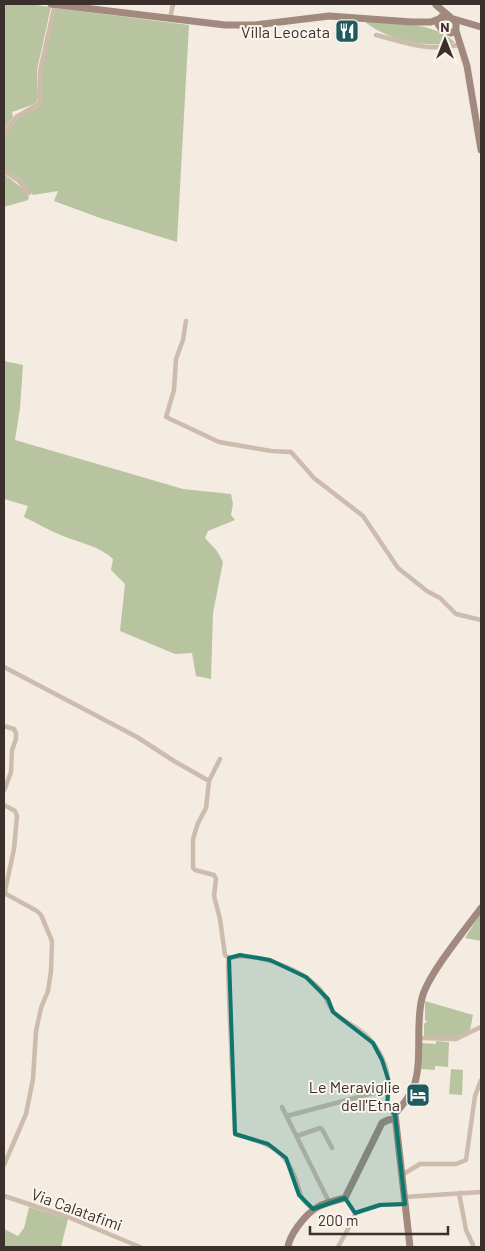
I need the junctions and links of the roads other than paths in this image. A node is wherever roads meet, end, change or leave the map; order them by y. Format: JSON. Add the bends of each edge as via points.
{"nodes":[{"id":1,"x":53,"y":4,"type":"edge"},
{"id":2,"x":173,"y":4,"type":"edge"},
{"id":3,"x":436,"y":4,"type":"edge"},
{"id":4,"x":440,"y":18,"type":"junction"},
{"id":5,"x":452,"y":18,"type":"junction"},
{"id":6,"x":170,"y":19,"type":"junction"},
{"id":7,"x":412,"y":22,"type":"junction"},
{"id":8,"x":481,"y":27,"type":"edge"},
{"id":9,"x":456,"y":30,"type":"junction"},
{"id":10,"x":447,"y":33,"type":"junction"},
{"id":11,"x":376,"y":34,"type":"dead end"},
{"id":12,"x":461,"y":45,"type":"junction"},
{"id":13,"x":4,"y":133,"type":"edge"},
{"id":14,"x":481,"y":150,"type":"edge"},
{"id":15,"x":4,"y":171,"type":"edge"},
{"id":16,"x":29,"y":193,"type":"dead end"},
{"id":17,"x":186,"y":321,"type":"dead end"},
{"id":18,"x":481,"y":620,"type":"edge"},
{"id":19,"x":4,"y":667,"type":"edge"},
{"id":20,"x":4,"y":726,"type":"edge"},
{"id":21,"x":220,"y":759,"type":"dead end"},
{"id":22,"x":209,"y":781,"type":"junction"},
{"id":23,"x":4,"y":791,"type":"edge"},
{"id":24,"x":4,"y":804,"type":"edge"},
{"id":25,"x":481,"y":908,"type":"edge"},
{"id":26,"x":229,"y":958,"type":"junction"},
{"id":27,"x":481,"y":1027,"type":"edge"},
{"id":28,"x":419,"y":1038,"type":"junction"},
{"id":29,"x":481,"y":1080,"type":"edge"},
{"id":30,"x":387,"y":1092,"type":"junction"},
{"id":31,"x":282,"y":1107,"type":"dead end"},
{"id":32,"x":287,"y":1116,"type":"junction"},
{"id":33,"x":395,"y":1116,"type":"junction"},
{"id":34,"x":297,"y":1136,"type":"junction"},
{"id":35,"x":332,"y":1148,"type":"dead end"},
{"id":36,"x":4,"y":1165,"type":"edge"},
{"id":37,"x":402,"y":1175,"type":"junction"},
{"id":38,"x":481,"y":1192,"type":"edge"},
{"id":39,"x":459,"y":1193,"type":"junction"},
{"id":40,"x":4,"y":1196,"type":"edge"},
{"id":41,"x":345,"y":1198,"type":"junction"},
{"id":42,"x":405,"y":1201,"type":"junction"},
{"id":43,"x":329,"y":1202,"type":"junction"},
{"id":44,"x":313,"y":1209,"type":"junction"},
{"id":45,"x":355,"y":1213,"type":"junction"},
{"id":46,"x":473,"y":1245,"type":"dead end"},
{"id":47,"x":140,"y":1247,"type":"edge"},
{"id":48,"x":288,"y":1247,"type":"edge"},
{"id":49,"x":338,"y":1247,"type":"edge"},
{"id":50,"x":410,"y":1247,"type":"edge"}],
"edges":[{"from":1,"to":6,"type":"street"},
{"from":1,"to":13,"type":"street","via":[[40,71],[39,104],[16,116]]},
{"from":2,"to":6,"type":"street"},
{"from":3,"to":4,"type":"street"},
{"from":3,"to":5,"type":"street"},
{"from":4,"to":5,"type":"street"},
{"from":4,"to":7,"type":"street","via":[[431,22]]},
{"from":4,"to":10,"type":"street","via":[[440,27]]},
{"from":5,"to":8,"type":"street"},
{"from":5,"to":9,"type":"street","via":[[457,24]]},
{"from":6,"to":7,"type":"street","via":[[225,26],[329,16]]},
{"from":7,"to":10,"type":"street"},
{"from":8,"to":9,"type":"street"},
{"from":9,"to":10,"type":"street"},
{"from":9,"to":12,"type":"street"},
{"from":10,"to":12,"type":"street"},
{"from":11,"to":12,"type":"street","via":[[427,47]]},
{"from":12,"to":14,"type":"street"},
{"from":15,"to":16,"type":"street"},
{"from":17,"to":18,"type":"street","via":[[183,340],[176,354],[174,390],[166,417],[216,442],[291,452],[314,478],[364,516],[398,568],[440,598],[456,614]]},
{"from":19,"to":22,"type":"street","via":[[137,737]]},
{"from":20,"to":23,"type":"street","via":[[16,733],[11,772]]},
{"from":21,"to":22,"type":"street"},
{"from":22,"to":26,"type":"street","via":[[206,808],[193,839],[192,868],[214,875],[216,879],[214,896]]},
{"from":24,"to":36,"type":"street","via":[[17,816],[6,894],[38,911],[52,941],[48,991],[36,1031],[33,1079],[26,1114]]},
{"from":25,"to":28,"type":"street","via":[[428,982],[422,998]]},
{"from":26,"to":30,"type":"street","via":[[240,955],[270,960],[306,976],[328,999],[333,1012],[373,1043],[387,1070]]},
{"from":26,"to":44,"type":"street","via":[[235,1134],[268,1144],[286,1158],[299,1195]]},
{"from":27,"to":28,"type":"street","via":[[456,1039]]},
{"from":28,"to":33,"type":"street","via":[[414,1084]]},
{"from":29,"to":37,"type":"street","via":[[475,1096],[466,1160],[456,1164],[420,1164]]},
{"from":30,"to":32,"type":"street"},
{"from":30,"to":33,"type":"street","via":[[387,1106]]},
{"from":31,"to":32,"type":"street"},
{"from":32,"to":34,"type":"street"},
{"from":33,"to":37,"type":"street"},
{"from":33,"to":41,"type":"street","via":[[382,1123]]},
{"from":34,"to":35,"type":"street","via":[[320,1128]]},
{"from":34,"to":43,"type":"street"},
{"from":37,"to":42,"type":"street"},
{"from":38,"to":39,"type":"street"},
{"from":39,"to":42,"type":"street"},
{"from":39,"to":46,"type":"street","via":[[466,1230]]},
{"from":40,"to":47,"type":"street","name":"Via Calatafimi","via":[[68,1217]]},
{"from":41,"to":43,"type":"street"},
{"from":41,"to":45,"type":"street"},
{"from":42,"to":45,"type":"street"},
{"from":42,"to":50,"type":"street"},
{"from":43,"to":44,"type":"street"},
{"from":44,"to":48,"type":"street","via":[[293,1234]]},
{"from":45,"to":49,"type":"street"}]}
